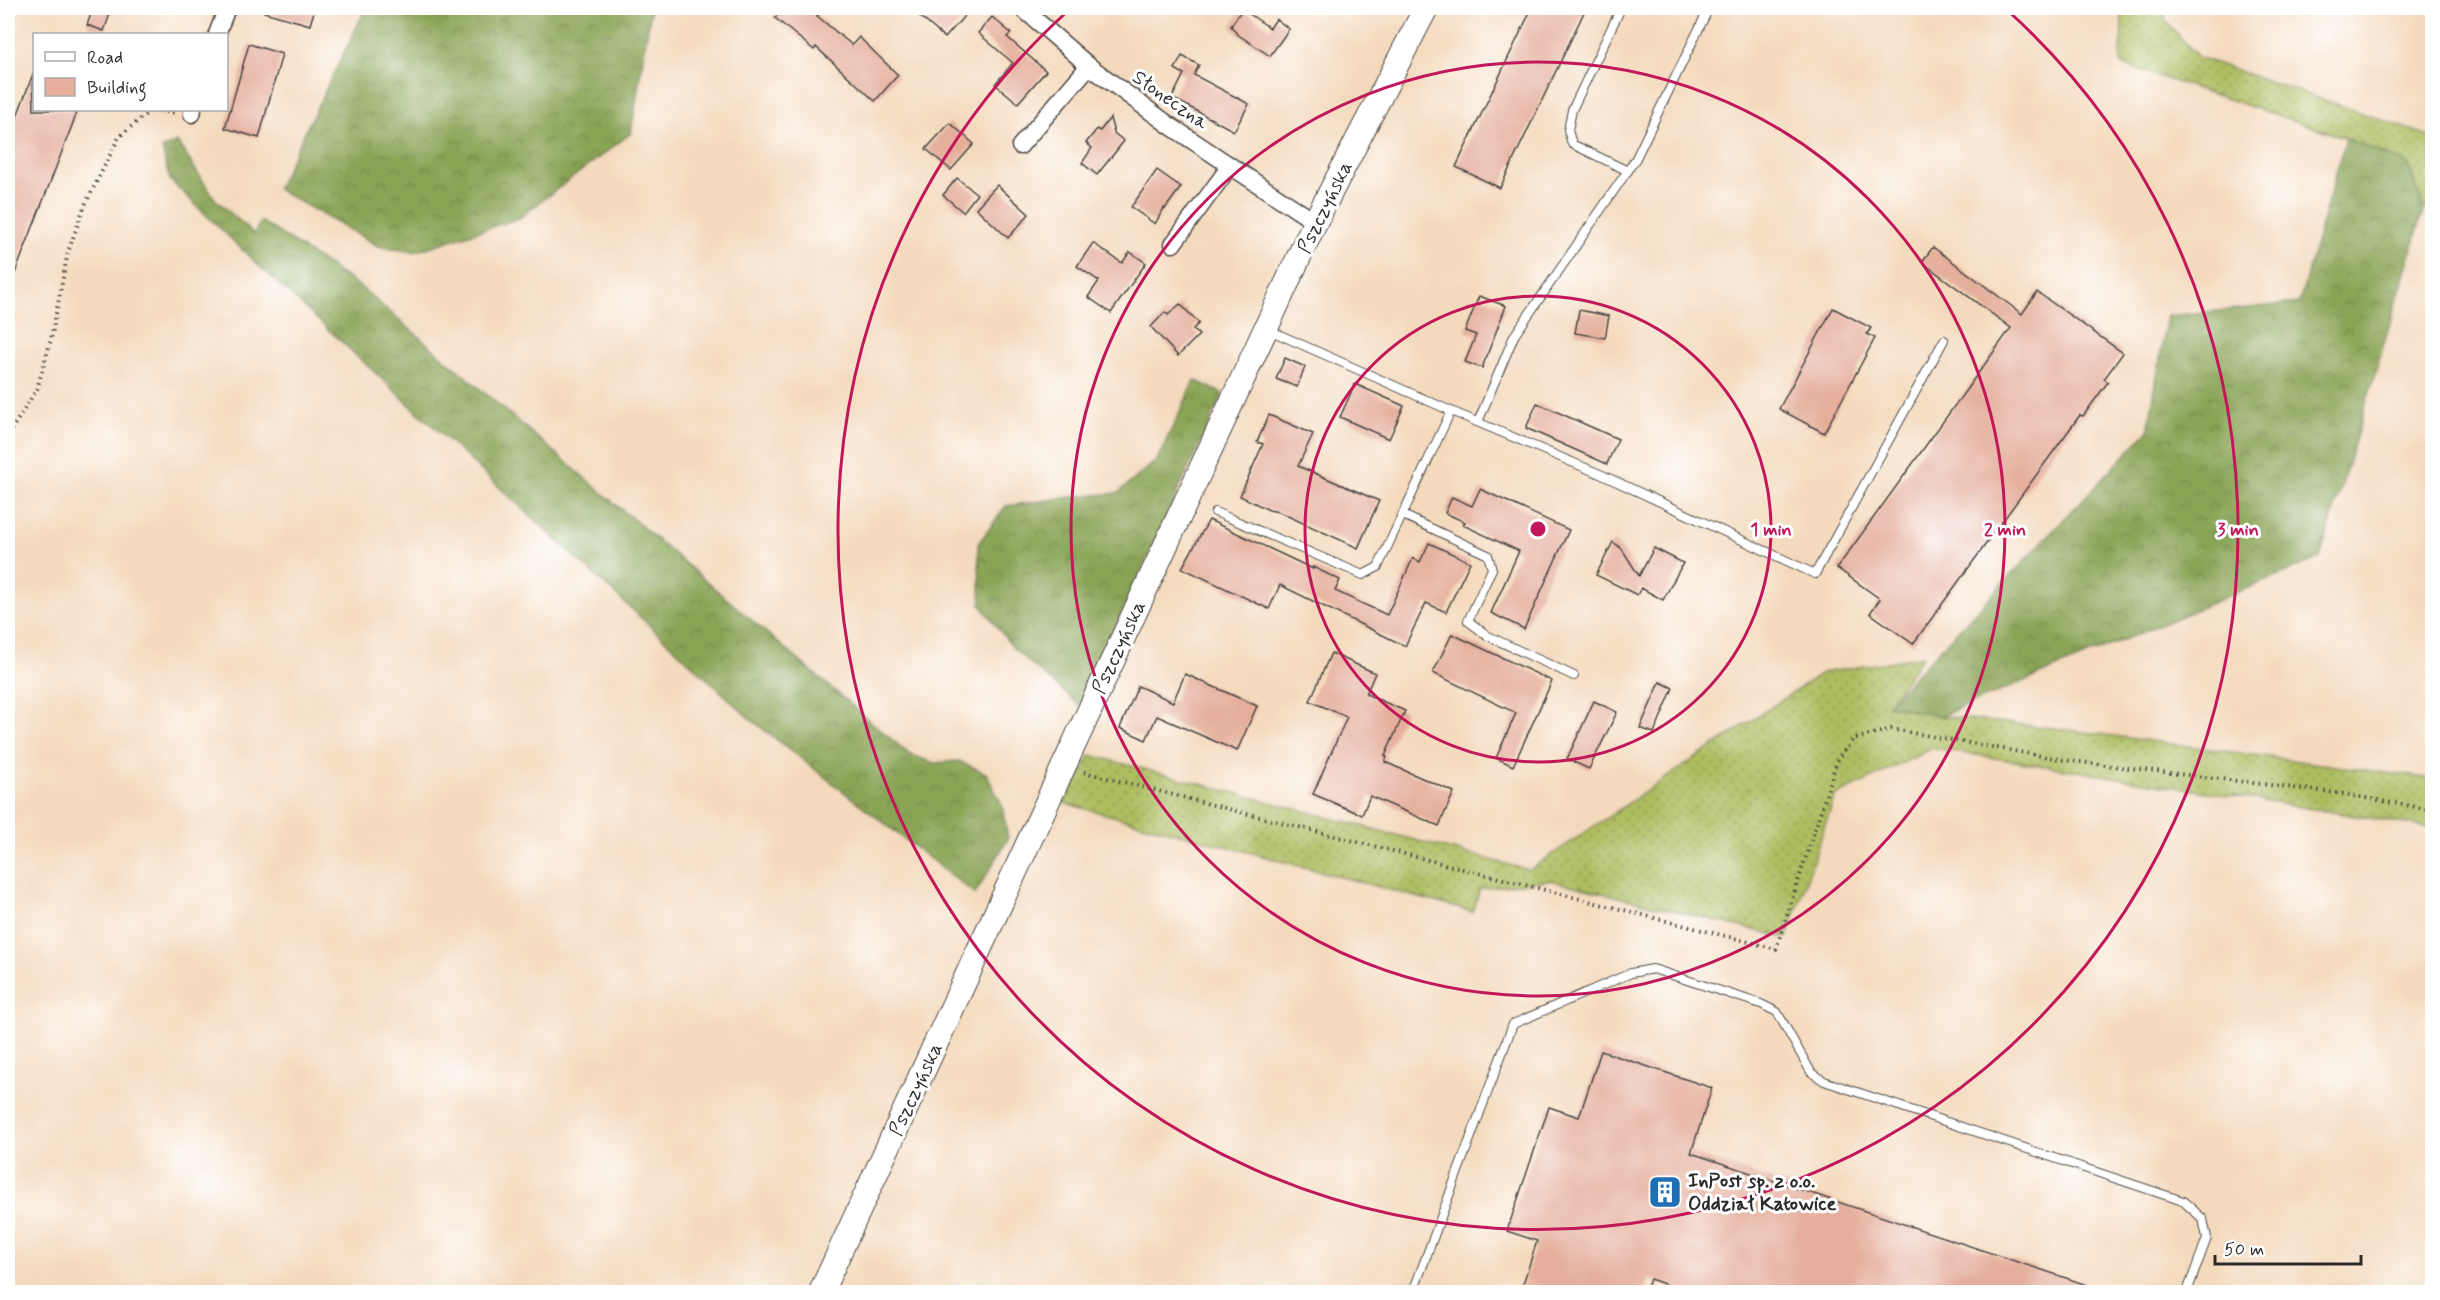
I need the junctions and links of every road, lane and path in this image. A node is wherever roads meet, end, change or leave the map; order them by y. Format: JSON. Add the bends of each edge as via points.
{"nodes":[{"id":1,"x":227,"y":8,"type":"edge"},
{"id":2,"x":1022,"y":8,"type":"edge"},
{"id":3,"x":1426,"y":8,"type":"edge"},
{"id":4,"x":1621,"y":8,"type":"edge"},
{"id":5,"x":1709,"y":8,"type":"edge"},
{"id":6,"x":217,"y":33,"type":"edge"},
{"id":7,"x":1089,"y":66,"type":"junction"},
{"id":8,"x":151,"y":111,"type":"edge"},
{"id":9,"x":172,"y":111,"type":"edge"},
{"id":10,"x":193,"y":112,"type":"edge"},
{"id":11,"x":1020,"y":146,"type":"dead end"},
{"id":12,"x":1230,"y":166,"type":"junction"},
{"id":13,"x":1628,"y":171,"type":"junction"},
{"id":14,"x":1315,"y":222,"type":"junction"},
{"id":15,"x":1173,"y":244,"type":"dead end"},
{"id":16,"x":1266,"y":329,"type":"junction"},
{"id":17,"x":1944,"y":340,"type":"dead end"},
{"id":18,"x":1451,"y":411,"type":"junction"},
{"id":19,"x":1478,"y":422,"type":"junction"},
{"id":20,"x":8,"y":435,"type":"edge"},
{"id":21,"x":1215,"y":512,"type":"dead end"},
{"id":22,"x":1402,"y":515,"type":"junction"},
{"id":23,"x":1574,"y":676,"type":"dead end"},
{"id":24,"x":1063,"y":767,"type":"junction"},
{"id":25,"x":2433,"y":810,"type":"edge"},
{"id":26,"x":821,"y":1293,"type":"edge"},
{"id":27,"x":1413,"y":1293,"type":"edge"},
{"id":28,"x":2187,"y":1293,"type":"edge"}],
"edges":[{"from":1,"to":6,"type":"street"},
{"from":2,"to":7,"type":"street","name":"Słoneczna"},
{"from":3,"to":14,"type":"main road","name":"Pszczyńska"},
{"from":4,"to":13,"type":"lane","via":[[1572,111],[1568,130],[1572,144]]},
{"from":5,"to":13,"type":"lane"},
{"from":7,"to":11,"type":"street"},
{"from":7,"to":12,"type":"street","name":"Słoneczna"},
{"from":8,"to":20,"type":"path","via":[[119,136],[84,207],[68,252],[37,389]]},
{"from":9,"to":10,"type":"path"},
{"from":12,"to":14,"type":"street","name":"Słoneczna"},
{"from":12,"to":15,"type":"street"},
{"from":13,"to":19,"type":"lane","via":[[1514,336]]},
{"from":14,"to":16,"type":"main road","name":"Pszczyńska"},
{"from":16,"to":18,"type":"lane"},
{"from":16,"to":24,"type":"main road","name":"Pszczyńska"},
{"from":17,"to":19,"type":"lane","via":[[1815,574]]},
{"from":18,"to":19,"type":"lane"},
{"from":18,"to":22,"type":"lane"},
{"from":21,"to":22,"type":"lane","via":[[1364,575],[1378,567]]},
{"from":22,"to":23,"type":"lane","via":[[1488,555],[1492,569],[1468,621],[1488,636]]},
{"from":24,"to":25,"type":"path","via":[[1776,949],[1838,758],[1854,739],[1892,729],[2064,760],[2344,794]]},
{"from":24,"to":26,"type":"main road","name":"Pszczyńska"},
{"from":27,"to":28,"type":"lane","via":[[1512,1024],[1631,973],[1653,969],[1777,1012],[1811,1072],[1824,1081],[2183,1201],[2203,1219],[2207,1238]]}]}
